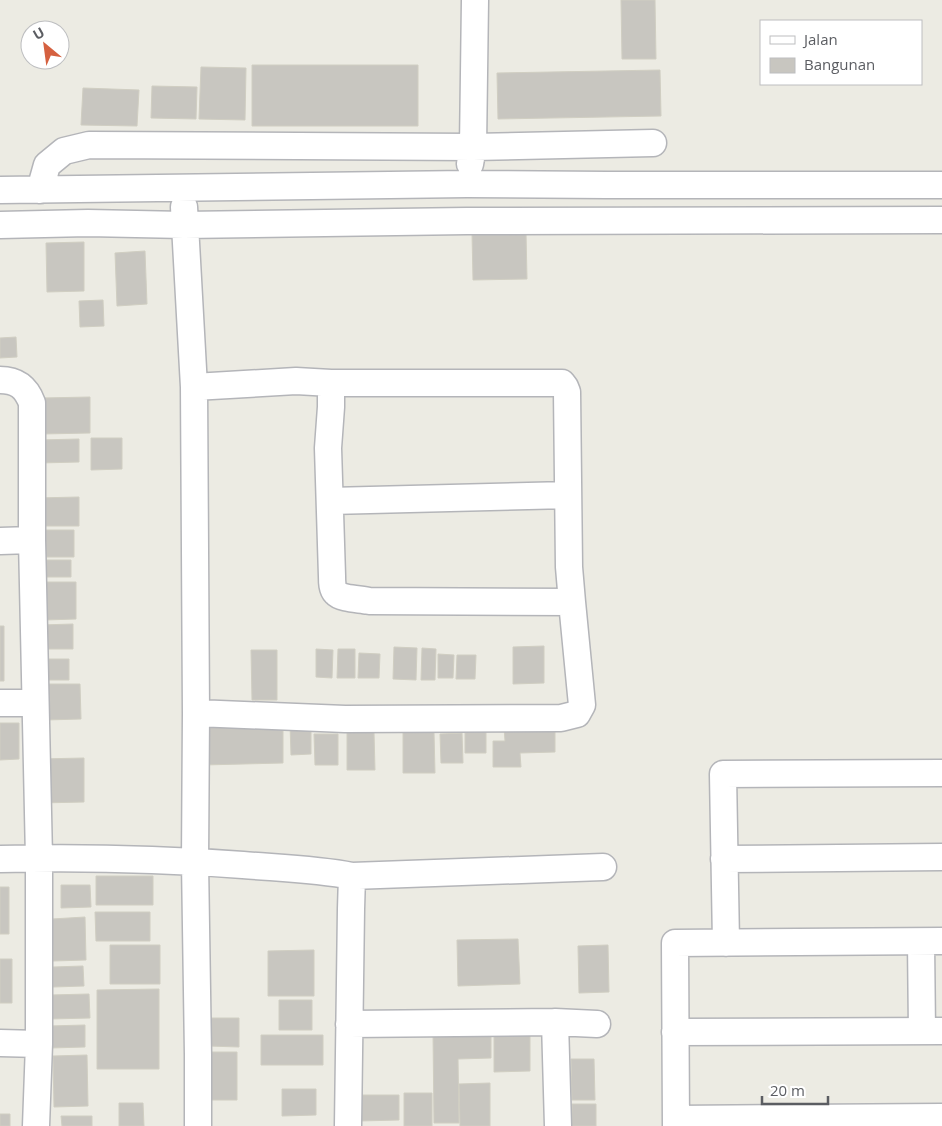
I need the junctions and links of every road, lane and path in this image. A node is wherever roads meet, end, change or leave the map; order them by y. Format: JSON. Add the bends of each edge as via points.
{"nodes":[{"id":1,"x":475,"y":0,"type":"edge"},
{"id":2,"x":653,"y":143,"type":"dead end"},
{"id":3,"x":473,"y":147,"type":"junction"},
{"id":4,"x":467,"y":184,"type":"junction"},
{"id":5,"x":942,"y":185,"type":"edge"},
{"id":6,"x":87,"y":189,"type":"junction"},
{"id":7,"x":183,"y":189,"type":"junction"},
{"id":8,"x":0,"y":190,"type":"edge"},
{"id":9,"x":40,"y":190,"type":"junction"},
{"id":10,"x":942,"y":220,"type":"edge"},
{"id":11,"x":467,"y":221,"type":"junction"},
{"id":12,"x":88,"y":223,"type":"junction"},
{"id":13,"x":0,"y":225,"type":"edge"},
{"id":14,"x":184,"y":225,"type":"junction"},
{"id":15,"x":0,"y":380,"type":"edge"},
{"id":16,"x":331,"y":382,"type":"junction"},
{"id":17,"x":194,"y":387,"type":"junction"},
{"id":18,"x":568,"y":495,"type":"junction"},
{"id":19,"x":330,"y":501,"type":"junction"},
{"id":20,"x":32,"y":540,"type":"junction"},
{"id":21,"x":0,"y":541,"type":"edge"},
{"id":22,"x":572,"y":602,"type":"junction"},
{"id":23,"x":0,"y":703,"type":"edge"},
{"id":24,"x":36,"y":703,"type":"junction"},
{"id":25,"x":196,"y":713,"type":"junction"},
{"id":26,"x":942,"y":773,"type":"edge"},
{"id":27,"x":942,"y":857,"type":"edge"},
{"id":28,"x":39,"y":858,"type":"junction"},
{"id":29,"x":0,"y":859,"type":"edge"},
{"id":30,"x":724,"y":859,"type":"junction"},
{"id":31,"x":195,"y":862,"type":"junction"},
{"id":32,"x":603,"y":867,"type":"dead end"},
{"id":33,"x":352,"y":876,"type":"junction"},
{"id":34,"x":932,"y":942,"type":"edge"},
{"id":35,"x":726,"y":943,"type":"junction"},
{"id":36,"x":555,"y":1022,"type":"junction"},
{"id":37,"x":349,"y":1024,"type":"junction"},
{"id":38,"x":597,"y":1024,"type":"dead end"},
{"id":39,"x":932,"y":1031,"type":"edge"},
{"id":40,"x":676,"y":1032,"type":"junction"},
{"id":41,"x":0,"y":1043,"type":"edge"},
{"id":42,"x":39,"y":1044,"type":"junction"},
{"id":43,"x":942,"y":1117,"type":"edge"},
{"id":44,"x":676,"y":1122,"type":"edge"},
{"id":45,"x":36,"y":1126,"type":"edge"},
{"id":46,"x":198,"y":1126,"type":"edge"},
{"id":47,"x":348,"y":1126,"type":"edge"},
{"id":48,"x":558,"y":1126,"type":"edge"}],
"edges":[{"from":1,"to":3,"type":"street"},
{"from":2,"to":3,"type":"street"},
{"from":3,"to":4,"type":"street"},
{"from":3,"to":9,"type":"street","via":[[89,145],[64,151],[47,165]]},
{"from":4,"to":5,"type":"street"},
{"from":4,"to":7,"type":"street"},
{"from":4,"to":11,"type":"street"},
{"from":6,"to":7,"type":"street"},
{"from":6,"to":9,"type":"street"},
{"from":6,"to":12,"type":"street"},
{"from":7,"to":14,"type":"street"},
{"from":8,"to":9,"type":"street"},
{"from":10,"to":11,"type":"street"},
{"from":11,"to":14,"type":"street"},
{"from":12,"to":13,"type":"street"},
{"from":12,"to":14,"type":"street"},
{"from":14,"to":17,"type":"street"},
{"from":15,"to":20,"type":"street","via":[[9,380],[24,388],[32,403]]},
{"from":16,"to":17,"type":"street"},
{"from":16,"to":18,"type":"street","via":[[562,383],[567,392]]},
{"from":16,"to":19,"type":"street"},
{"from":17,"to":25,"type":"street"},
{"from":18,"to":19,"type":"street"},
{"from":18,"to":22,"type":"street"},
{"from":19,"to":22,"type":"street","via":[[332,576],[338,595],[369,601]]},
{"from":20,"to":21,"type":"street"},
{"from":20,"to":24,"type":"street"},
{"from":22,"to":25,"type":"street","via":[[582,705],[577,714],[561,718],[345,719]]},
{"from":23,"to":24,"type":"street"},
{"from":24,"to":28,"type":"street"},
{"from":25,"to":31,"type":"street"},
{"from":26,"to":30,"type":"street","via":[[723,774]]},
{"from":27,"to":30,"type":"street"},
{"from":28,"to":29,"type":"street"},
{"from":28,"to":31,"type":"street"},
{"from":28,"to":42,"type":"street"},
{"from":30,"to":35,"type":"street"},
{"from":31,"to":33,"type":"street"},
{"from":31,"to":46,"type":"street"},
{"from":32,"to":33,"type":"street"},
{"from":33,"to":37,"type":"street"},
{"from":34,"to":35,"type":"street"},
{"from":34,"to":39,"type":"street"},
{"from":35,"to":40,"type":"street","via":[[675,943]]},
{"from":36,"to":37,"type":"street"},
{"from":36,"to":38,"type":"street"},
{"from":36,"to":48,"type":"street"},
{"from":37,"to":47,"type":"street"},
{"from":39,"to":40,"type":"street"},
{"from":40,"to":44,"type":"street"},
{"from":41,"to":42,"type":"street"},
{"from":42,"to":45,"type":"street"},
{"from":43,"to":44,"type":"street"}]}
